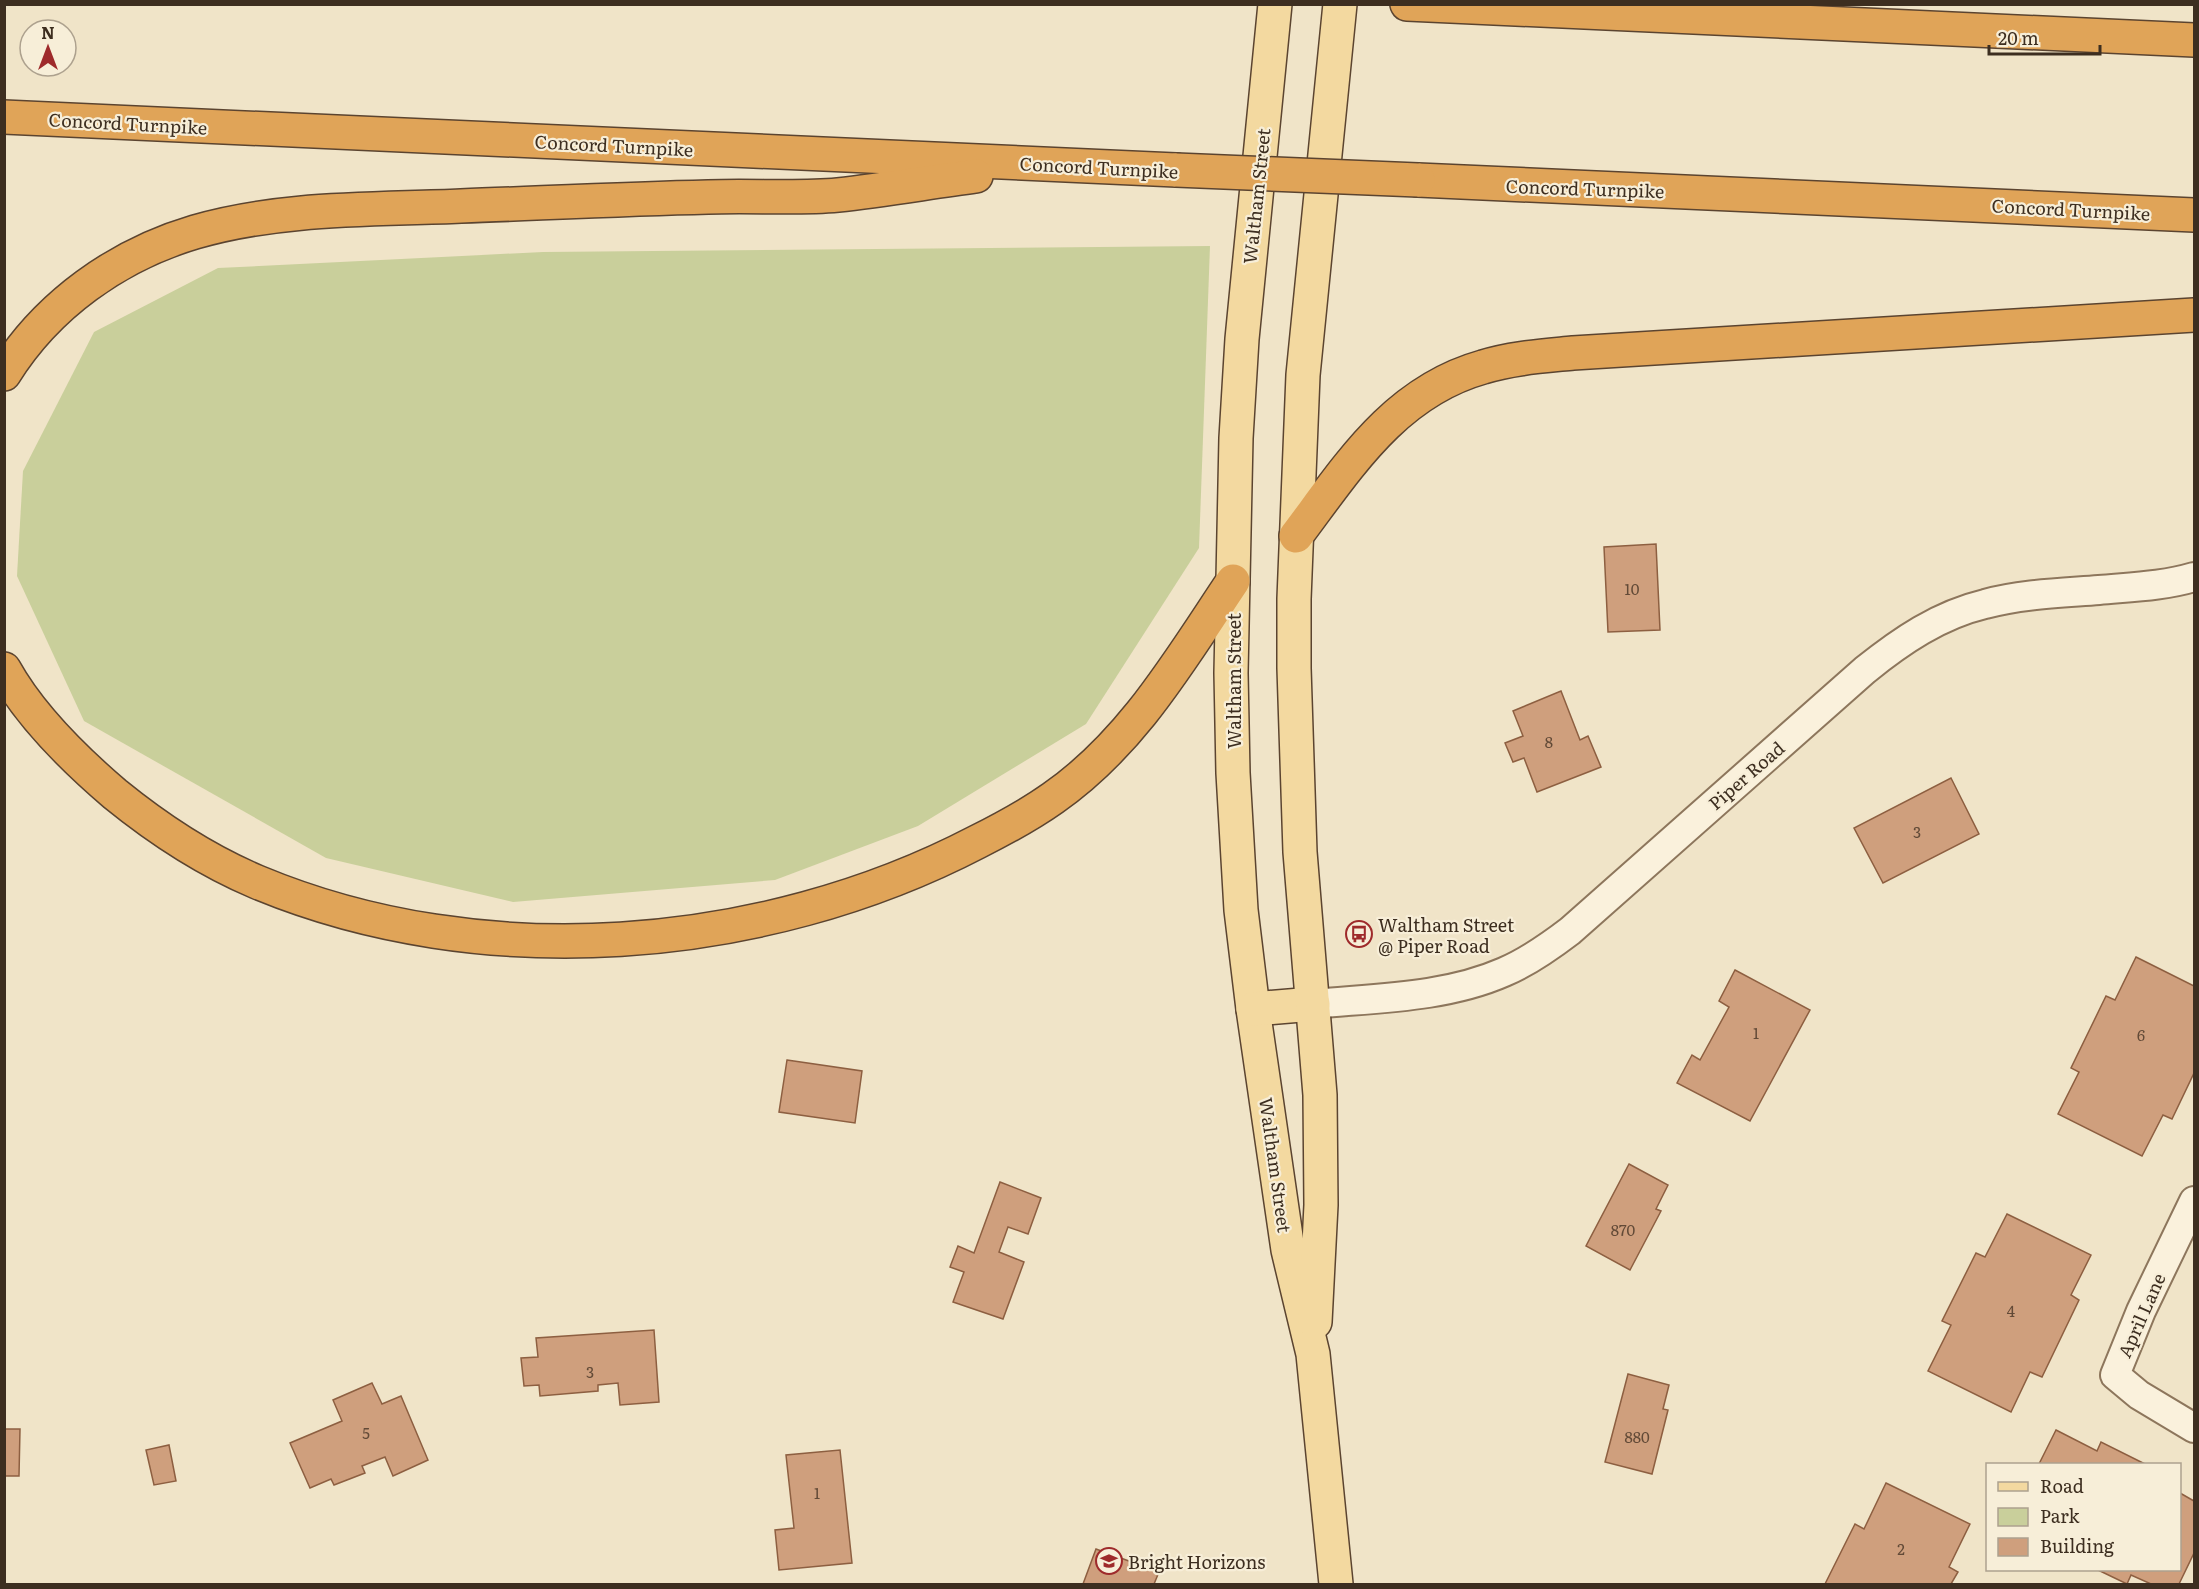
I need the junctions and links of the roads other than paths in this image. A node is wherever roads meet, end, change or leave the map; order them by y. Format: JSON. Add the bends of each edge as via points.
{"nodes":[{"id":1,"x":1275,"y":4,"type":"edge"},
{"id":2,"x":1340,"y":4,"type":"edge"},
{"id":3,"x":1421,"y":5,"type":"edge"},
{"id":4,"x":2194,"y":40,"type":"edge"},
{"id":5,"x":4,"y":117,"type":"edge"},
{"id":6,"x":1060,"y":165,"type":"junction"},
{"id":7,"x":2194,"y":215,"type":"edge"},
{"id":8,"x":2194,"y":315,"type":"edge"},
{"id":9,"x":4,"y":374,"type":"edge"},
{"id":10,"x":1296,"y":536,"type":"junction"},
{"id":11,"x":2194,"y":577,"type":"edge"},
{"id":12,"x":1233,"y":581,"type":"junction"},
{"id":13,"x":4,"y":669,"type":"edge"},
{"id":14,"x":1312,"y":1004,"type":"junction"},
{"id":15,"x":1253,"y":1009,"type":"junction"},
{"id":16,"x":2194,"y":1201,"type":"edge"},
{"id":17,"x":1321,"y":1205,"type":"junction"},
{"id":18,"x":1282,"y":1208,"type":"junction"},
{"id":19,"x":1313,"y":1354,"type":"junction"},
{"id":20,"x":2194,"y":1428,"type":"edge"},
{"id":21,"x":1336,"y":1584,"type":"edge"}],
"edges":[{"from":1,"to":12,"type":"main road","name":"Waltham Street","via":[[1240,372]]},
{"from":2,"to":10,"type":"main road","name":"Waltham Street","via":[[1303,375]]},
{"from":3,"to":4,"type":"highway"},
{"from":5,"to":6,"type":"highway","name":"Concord Turnpike"},
{"from":6,"to":7,"type":"highway","name":"Concord Turnpike","bridge":true},
{"from":6,"to":9,"type":"highway","via":[[835,195],[320,212],[234,222],[174,239],[94,281],[44,322]]},
{"from":8,"to":10,"type":"highway","via":[[1573,352],[1481,367],[1426,393],[1397,413],[1361,448]]},
{"from":10,"to":14,"type":"main road","name":"Waltham Street","via":[[1294,668],[1299,821]]},
{"from":11,"to":14,"type":"street","name":"Piper Road","via":[[2153,585],[2005,599],[1941,620],[1903,641],[1865,670],[1570,931],[1537,955],[1502,973],[1461,986]]},
{"from":12,"to":13,"type":"highway","via":[[1160,689],[1115,746],[1075,782],[1029,814],[949,857],[829,903],[732,926],[624,939],[514,939],[439,931],[326,907],[255,882],[183,844],[104,784],[39,717]]},
{"from":12,"to":15,"type":"main road","name":"Waltham Street","via":[[1235,807],[1241,910]]},
{"from":14,"to":15,"type":"main road"},
{"from":14,"to":17,"type":"main road","name":"Waltham Street","via":[[1320,1095]]},
{"from":15,"to":18,"type":"main road","name":"Waltham Street"},
{"from":16,"to":20,"type":"street","name":"April Lane","via":[[2140,1311],[2115,1375],[2139,1395]]},
{"from":17,"to":18,"type":"main road"},
{"from":17,"to":19,"type":"main road","name":"Waltham Street"},
{"from":18,"to":19,"type":"main road","name":"Waltham Street"},
{"from":19,"to":21,"type":"main road","name":"Waltham Street"}]}
